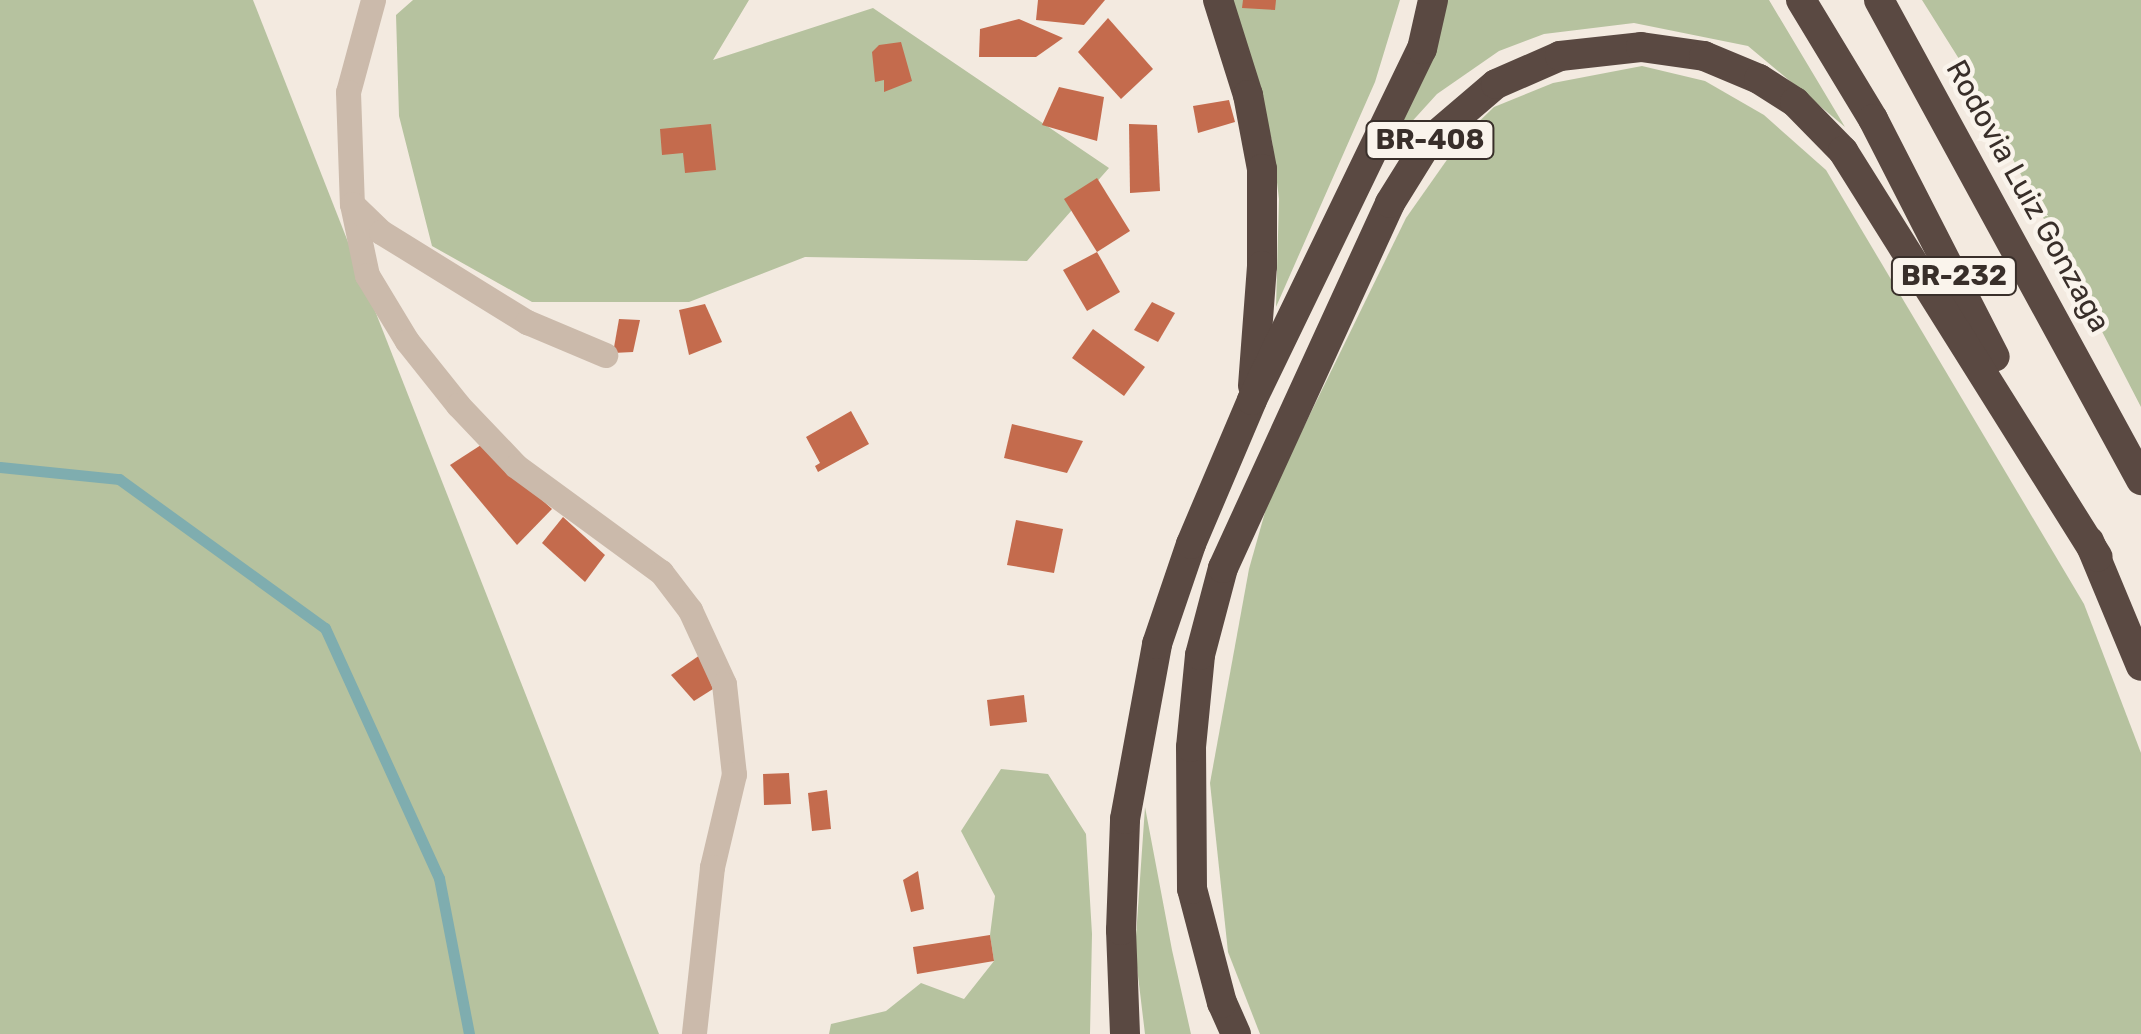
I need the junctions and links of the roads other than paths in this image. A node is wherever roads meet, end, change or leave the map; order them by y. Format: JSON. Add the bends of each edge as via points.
{"nodes":[{"id":1,"x":373,"y":0,"type":"edge"},
{"id":2,"x":1218,"y":0,"type":"edge"},
{"id":3,"x":1433,"y":0,"type":"edge"},
{"id":4,"x":1801,"y":0,"type":"edge"},
{"id":5,"x":1879,"y":0,"type":"edge"},
{"id":6,"x":352,"y":204,"type":"junction"},
{"id":7,"x":605,"y":355,"type":"dead end"},
{"id":8,"x":1252,"y":400,"type":"junction"},
{"id":9,"x":2141,"y":480,"type":"edge"},
{"id":10,"x":2098,"y":557,"type":"junction"},
{"id":11,"x":2141,"y":666,"type":"edge"},
{"id":12,"x":694,"y":1034,"type":"edge"},
{"id":13,"x":1125,"y":1034,"type":"edge"},
{"id":14,"x":1236,"y":1034,"type":"edge"}],
"edges":[{"from":1,"to":6,"type":"street","via":[[348,92]]},
{"from":2,"to":8,"type":"highway","via":[[1248,95],[1262,169]]},
{"from":3,"to":8,"type":"highway","number":"BR-408","via":[[1422,50]]},
{"from":4,"to":10,"type":"highway","number":"BR-232","via":[[1873,118]]},
{"from":5,"to":9,"type":"highway","name":"Rodovia Luiz Gonzaga","number":"BR-232"},
{"from":6,"to":7,"type":"street","via":[[381,232],[498,304]]},
{"from":6,"to":12,"type":"street","via":[[367,275],[406,341],[516,466],[661,572],[690,610],[724,684],[734,774],[712,867]]},
{"from":8,"to":13,"type":"highway","number":"BR-408","via":[[1157,644],[1135,753],[1121,911]]},
{"from":10,"to":11,"type":"highway","number":"BR-232"},
{"from":10,"to":14,"type":"highway","number":"BR-408","via":[[1843,151],[1795,102],[1704,56],[1641,47],[1560,56],[1496,84],[1428,142],[1390,203],[1223,568],[1200,655],[1192,889]]}]}
